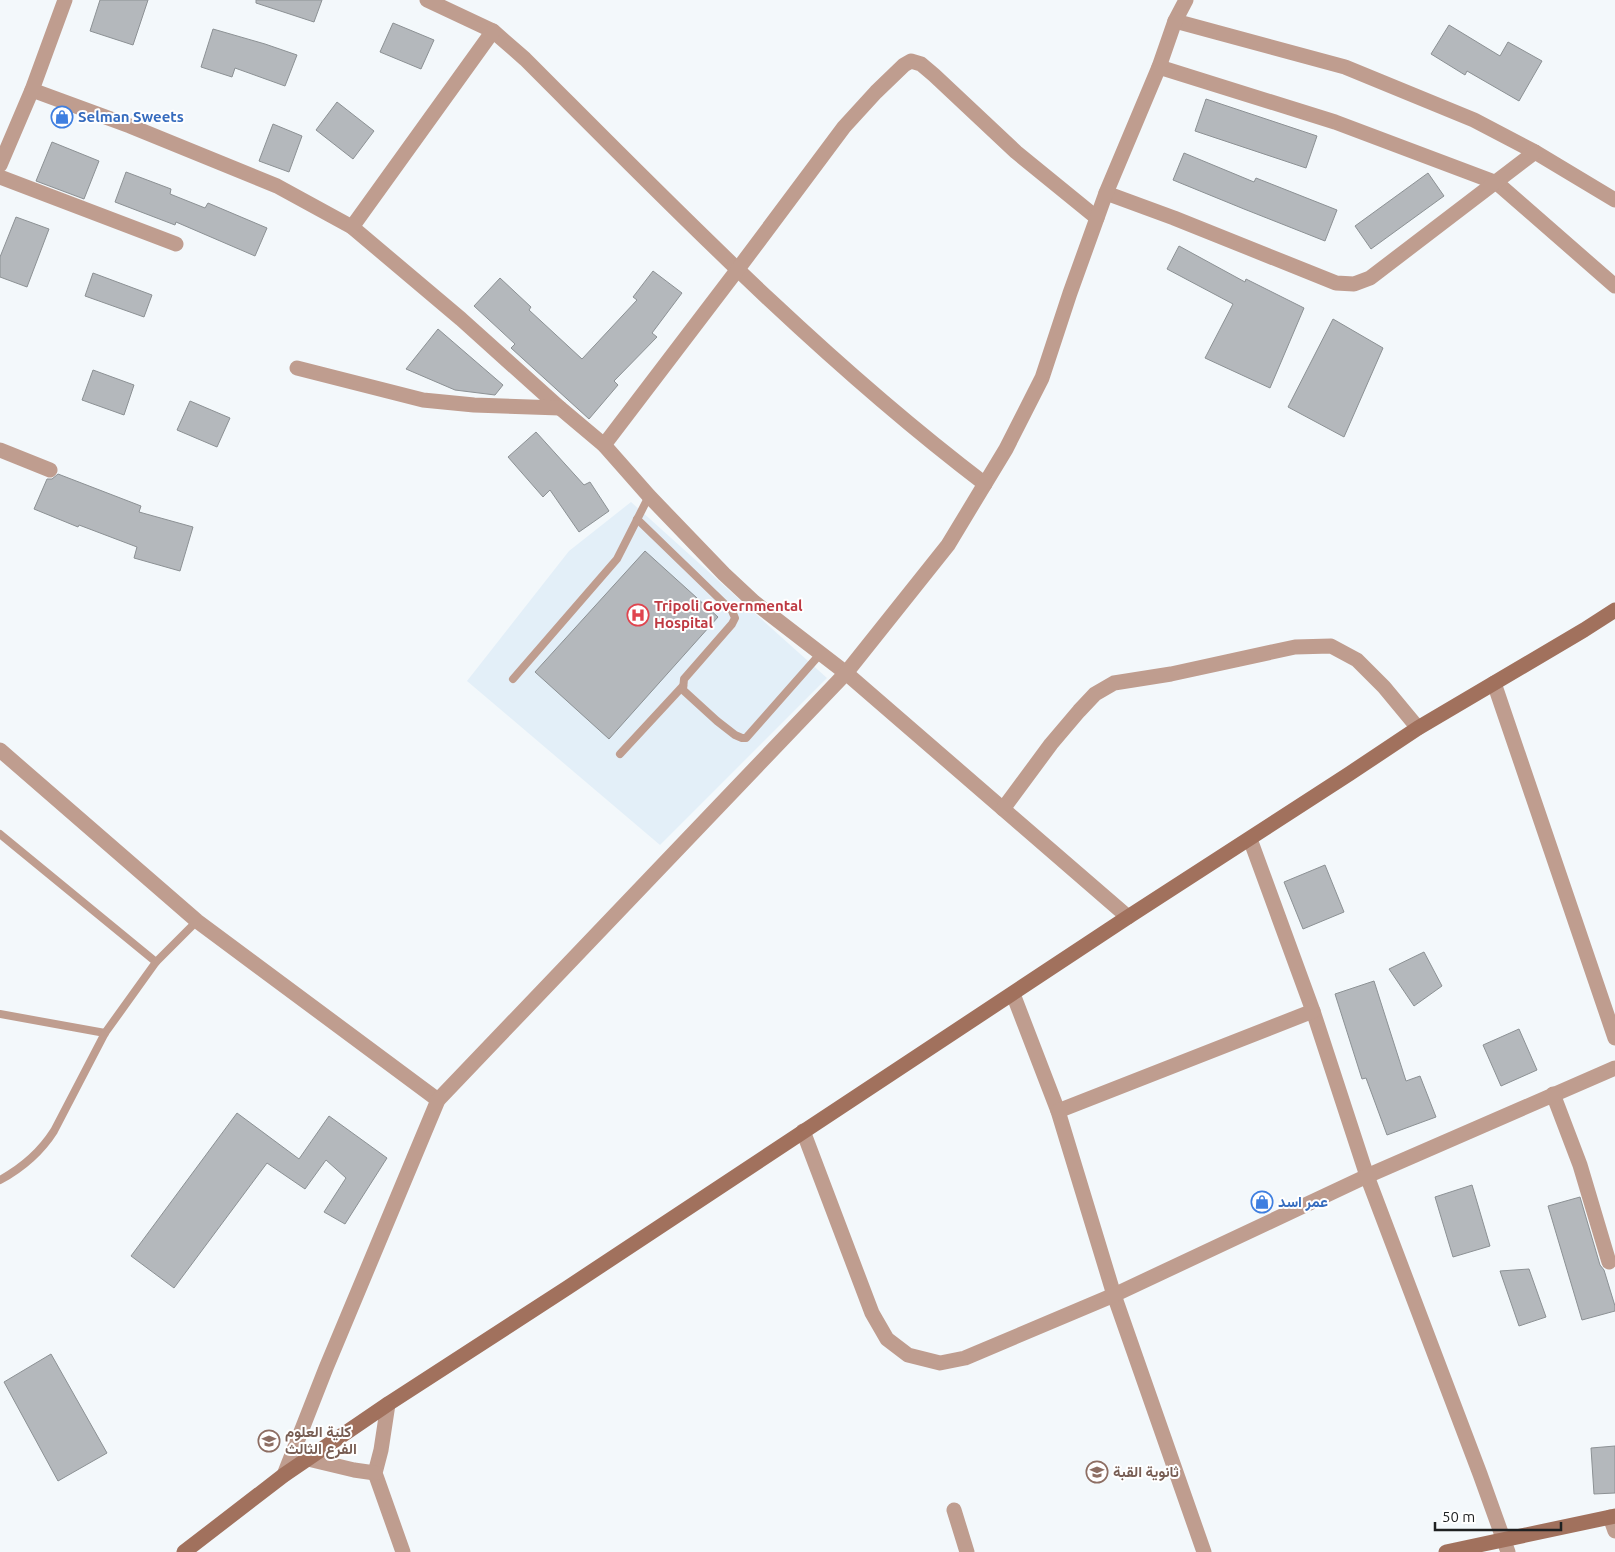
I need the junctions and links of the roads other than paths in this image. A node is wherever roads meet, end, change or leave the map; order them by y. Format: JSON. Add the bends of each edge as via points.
{"nodes":[{"id":1,"x":65,"y":0,"type":"edge"},
{"id":2,"x":428,"y":0,"type":"edge"},
{"id":3,"x":1186,"y":0,"type":"edge"},
{"id":4,"x":1175,"y":21,"type":"junction"},
{"id":5,"x":493,"y":32,"type":"junction"},
{"id":6,"x":1159,"y":67,"type":"junction"},
{"id":7,"x":32,"y":90,"type":"junction"},
{"id":8,"x":1535,"y":152,"type":"junction"},
{"id":9,"x":0,"y":165,"type":"edge"},
{"id":10,"x":0,"y":177,"type":"edge"},
{"id":11,"x":1497,"y":182,"type":"junction"},
{"id":12,"x":1106,"y":193,"type":"junction"},
{"id":13,"x":1615,"y":200,"type":"edge"},
{"id":14,"x":1097,"y":218,"type":"junction"},
{"id":15,"x":352,"y":227,"type":"junction"},
{"id":16,"x":176,"y":244,"type":"dead end"},
{"id":17,"x":738,"y":269,"type":"junction"},
{"id":18,"x":1615,"y":286,"type":"edge"},
{"id":19,"x":297,"y":368,"type":"dead end"},
{"id":20,"x":560,"y":408,"type":"junction"},
{"id":21,"x":604,"y":445,"type":"junction"},
{"id":22,"x":0,"y":450,"type":"edge"},
{"id":23,"x":50,"y":470,"type":"dead end"},
{"id":24,"x":984,"y":484,"type":"junction"},
{"id":25,"x":649,"y":496,"type":"junction"},
{"id":26,"x":637,"y":519,"type":"junction"},
{"id":27,"x":1615,"y":610,"type":"edge"},
{"id":28,"x":821,"y":653,"type":"junction"},
{"id":29,"x":846,"y":673,"type":"junction"},
{"id":30,"x":513,"y":679,"type":"dead end"},
{"id":31,"x":1494,"y":683,"type":"junction"},
{"id":32,"x":682,"y":686,"type":"junction"},
{"id":33,"x":1418,"y":728,"type":"junction"},
{"id":34,"x":0,"y":750,"type":"edge"},
{"id":35,"x":620,"y":754,"type":"dead end"},
{"id":36,"x":1003,"y":809,"type":"junction"},
{"id":37,"x":0,"y":834,"type":"edge"},
{"id":38,"x":1250,"y":839,"type":"junction"},
{"id":39,"x":1128,"y":917,"type":"junction"},
{"id":40,"x":197,"y":921,"type":"junction"},
{"id":41,"x":156,"y":962,"type":"junction"},
{"id":42,"x":1013,"y":994,"type":"junction"},
{"id":43,"x":1313,"y":1011,"type":"junction"},
{"id":44,"x":0,"y":1014,"type":"edge"},
{"id":45,"x":105,"y":1033,"type":"junction"},
{"id":46,"x":1615,"y":1038,"type":"edge"},
{"id":47,"x":1615,"y":1068,"type":"edge"},
{"id":48,"x":1553,"y":1094,"type":"junction"},
{"id":49,"x":438,"y":1100,"type":"junction"},
{"id":50,"x":1058,"y":1111,"type":"junction"},
{"id":51,"x":803,"y":1131,"type":"junction"},
{"id":52,"x":1367,"y":1176,"type":"junction"},
{"id":53,"x":0,"y":1180,"type":"edge"},
{"id":54,"x":1609,"y":1262,"type":"dead end"},
{"id":55,"x":1114,"y":1296,"type":"junction"},
{"id":56,"x":388,"y":1404,"type":"junction"},
{"id":57,"x":308,"y":1459,"type":"junction"},
{"id":58,"x":375,"y":1472,"type":"junction"},
{"id":59,"x":284,"y":1475,"type":"junction"},
{"id":60,"x":954,"y":1510,"type":"dead end"},
{"id":61,"x":1613,"y":1521,"type":"edge"},
{"id":62,"x":1506,"y":1546,"type":"edge"},
{"id":63,"x":184,"y":1552,"type":"edge"},
{"id":64,"x":403,"y":1552,"type":"edge"},
{"id":65,"x":967,"y":1552,"type":"edge"},
{"id":66,"x":1204,"y":1552,"type":"edge"},
{"id":67,"x":1446,"y":1552,"type":"edge"}],
"edges":[{"from":1,"to":7,"type":"street"},
{"from":2,"to":5,"type":"street"},
{"from":3,"to":4,"type":"street"},
{"from":4,"to":6,"type":"street"},
{"from":4,"to":8,"type":"street","via":[[1345,67],[1474,120]]},
{"from":5,"to":15,"type":"street"},
{"from":5,"to":17,"type":"street"},
{"from":6,"to":11,"type":"street","via":[[1335,122]]},
{"from":6,"to":12,"type":"street"},
{"from":7,"to":9,"type":"street"},
{"from":7,"to":15,"type":"street","via":[[278,186]]},
{"from":8,"to":11,"type":"street"},
{"from":8,"to":13,"type":"street"},
{"from":10,"to":16,"type":"street"},
{"from":11,"to":12,"type":"street","via":[[1370,278],[1354,284],[1329,281]]},
{"from":11,"to":18,"type":"street"},
{"from":12,"to":14,"type":"street"},
{"from":14,"to":17,"type":"street","via":[[1016,152],[921,64],[911,61],[844,127]]},
{"from":14,"to":24,"type":"street","via":[[1042,378]]},
{"from":15,"to":20,"type":"street"},
{"from":17,"to":21,"type":"street"},
{"from":17,"to":24,"type":"street","via":[[815,341]]},
{"from":19,"to":20,"type":"street","via":[[422,400]]},
{"from":20,"to":21,"type":"street"},
{"from":21,"to":25,"type":"street"},
{"from":22,"to":23,"type":"street"},
{"from":24,"to":29,"type":"street","via":[[948,545]]},
{"from":25,"to":26,"type":"lane"},
{"from":25,"to":28,"type":"street","via":[[754,602]]},
{"from":26,"to":30,"type":"lane","via":[[617,558]]},
{"from":26,"to":32,"type":"lane","via":[[732,611],[735,618],[684,679]]},
{"from":27,"to":31,"type":"main road"},
{"from":28,"to":29,"type":"street"},
{"from":28,"to":32,"type":"lane","via":[[746,738],[735,735],[717,721]]},
{"from":29,"to":36,"type":"street"},
{"from":29,"to":49,"type":"street"},
{"from":31,"to":33,"type":"main road"},
{"from":31,"to":46,"type":"street"},
{"from":32,"to":35,"type":"lane"},
{"from":33,"to":36,"type":"street","via":[[1358,660],[1331,646],[1295,647],[1114,683],[1095,694],[1080,710]]},
{"from":33,"to":38,"type":"main road"},
{"from":34,"to":40,"type":"street"},
{"from":36,"to":39,"type":"street"},
{"from":37,"to":41,"type":"lane"},
{"from":38,"to":39,"type":"main road"},
{"from":38,"to":43,"type":"street"},
{"from":39,"to":42,"type":"main road"},
{"from":40,"to":41,"type":"lane"},
{"from":40,"to":49,"type":"street"},
{"from":41,"to":45,"type":"lane"},
{"from":42,"to":50,"type":"street"},
{"from":42,"to":51,"type":"main road"},
{"from":43,"to":50,"type":"street"},
{"from":43,"to":52,"type":"street"},
{"from":44,"to":45,"type":"lane"},
{"from":45,"to":53,"type":"lane","via":[[45,1145],[23,1166]]},
{"from":47,"to":48,"type":"street"},
{"from":48,"to":52,"type":"street"},
{"from":48,"to":54,"type":"street","via":[[1580,1165]]},
{"from":49,"to":59,"type":"street"},
{"from":50,"to":55,"type":"street"},
{"from":51,"to":55,"type":"street","via":[[872,1314],[887,1339],[908,1355],[940,1363],[965,1358]]},
{"from":51,"to":56,"type":"main road"},
{"from":52,"to":55,"type":"street"},
{"from":52,"to":62,"type":"street"},
{"from":55,"to":66,"type":"street"},
{"from":56,"to":57,"type":"main road"},
{"from":56,"to":58,"type":"street"},
{"from":57,"to":58,"type":"street"},
{"from":57,"to":59,"type":"main road"},
{"from":58,"to":64,"type":"street"},
{"from":59,"to":63,"type":"main road"},
{"from":60,"to":65,"type":"street"},
{"from":61,"to":62,"type":"main road"},
{"from":62,"to":67,"type":"main road"}]}
